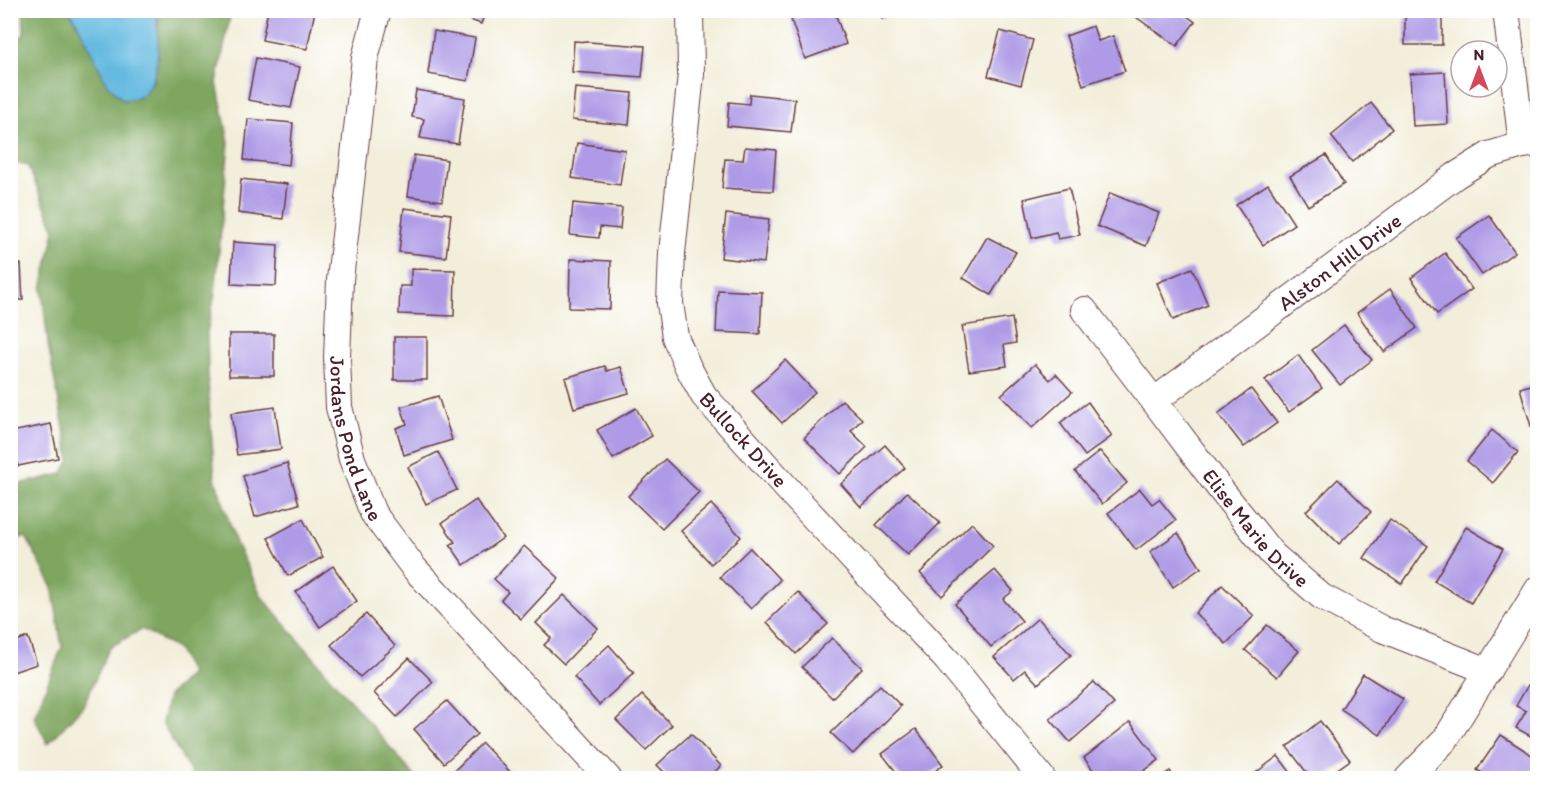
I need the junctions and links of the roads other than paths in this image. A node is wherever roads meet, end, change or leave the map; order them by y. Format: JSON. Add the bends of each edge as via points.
{"nodes":[{"id":1,"x":378,"y":10,"type":"edge"},
{"id":2,"x":690,"y":10,"type":"edge"},
{"id":3,"x":1506,"y":10,"type":"edge"},
{"id":4,"x":1530,"y":144,"type":"edge"},
{"id":5,"x":1084,"y":310,"type":"dead end"},
{"id":6,"x":1154,"y":401,"type":"junction"},
{"id":7,"x":1538,"y":589,"type":"edge"},
{"id":8,"x":1488,"y":670,"type":"junction"},
{"id":9,"x":609,"y":778,"type":"edge"},
{"id":10,"x":1042,"y":778,"type":"edge"},
{"id":11,"x":1408,"y":778,"type":"edge"}],
"edges":[{"from":1,"to":9,"type":"street","name":"Jordans Pond Lane","via":[[364,58],[340,280],[339,407],[352,459],[373,513],[414,568]]},
{"from":2,"to":10,"type":"street","name":"Bullock Drive","via":[[691,74],[670,303],[675,337],[688,367],[704,396],[947,660]]},
{"from":3,"to":4,"type":"street"},
{"from":4,"to":6,"type":"street","name":"Alston Hill Drive","via":[[1489,155],[1455,177]]},
{"from":5,"to":6,"type":"street","name":"Elise Marie Drive"},
{"from":6,"to":8,"type":"street","name":"Elise Marie Drive","via":[[1272,554],[1322,597],[1382,629]]},
{"from":7,"to":8,"type":"street"},
{"from":8,"to":11,"type":"street","via":[[1445,740]]}]}
